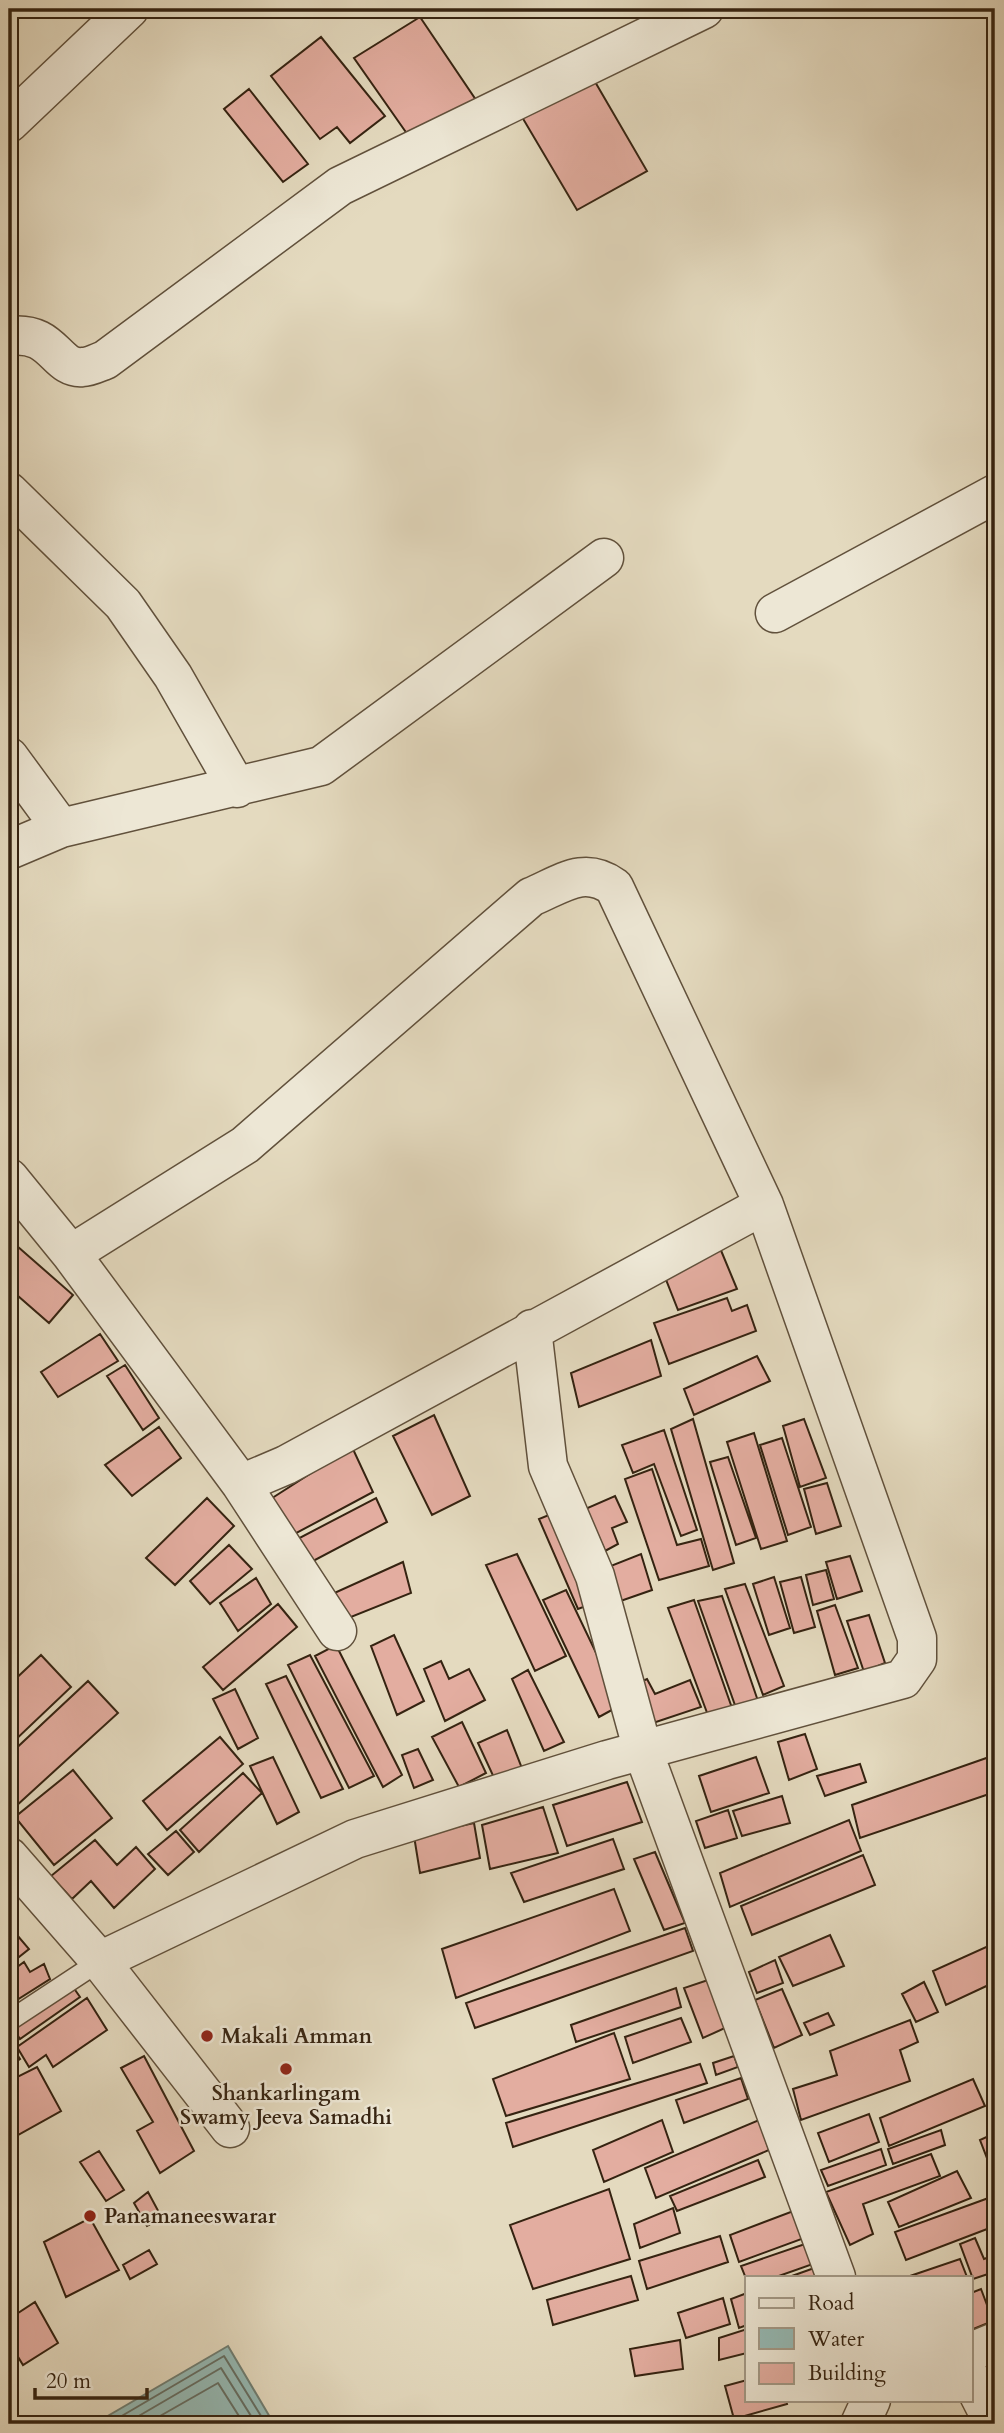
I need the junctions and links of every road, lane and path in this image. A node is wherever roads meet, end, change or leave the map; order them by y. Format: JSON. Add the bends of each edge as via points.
{"nodes":[{"id":1,"x":130,"y":9,"type":"edge"},
{"id":2,"x":704,"y":9,"type":"edge"},
{"id":3,"x":9,"y":123,"type":"edge"},
{"id":4,"x":9,"y":336,"type":"edge"},
{"id":5,"x":9,"y":492,"type":"edge"},
{"id":6,"x":995,"y":494,"type":"edge"},
{"id":7,"x":604,"y":558,"type":"dead end"},
{"id":8,"x":775,"y":613,"type":"dead end"},
{"id":9,"x":9,"y":757,"type":"edge"},
{"id":10,"x":237,"y":788,"type":"junction"},
{"id":11,"x":61,"y":828,"type":"junction"},
{"id":12,"x":9,"y":850,"type":"edge"},
{"id":13,"x":9,"y":1178,"type":"edge"},
{"id":14,"x":764,"y":1205,"type":"junction"},
{"id":15,"x":71,"y":1254,"type":"junction"},
{"id":16,"x":532,"y":1329,"type":"junction"},
{"id":17,"x":241,"y":1484,"type":"junction"},
{"id":18,"x":337,"y":1631,"type":"dead end"},
{"id":19,"x":643,"y":1751,"type":"junction"},
{"id":20,"x":9,"y":1857,"type":"edge"},
{"id":21,"x":100,"y":1961,"type":"junction"},
{"id":22,"x":9,"y":2021,"type":"edge"},
{"id":23,"x":230,"y":2128,"type":"dead end"},
{"id":24,"x":835,"y":2276,"type":"edge"},
{"id":25,"x":995,"y":2342,"type":"edge"},
{"id":26,"x":972,"y":2352,"type":"edge"},
{"id":27,"x":972,"y":2381,"type":"edge"},
{"id":28,"x":870,"y":2402,"type":"edge"},
{"id":29,"x":860,"y":2424,"type":"edge"},
{"id":30,"x":994,"y":2424,"type":"edge"}],
"edges":[{"from":1,"to":3,"type":"street"},
{"from":2,"to":4,"type":"street","via":[[340,186],[105,359],[83,368],[67,364],[41,338]]},
{"from":5,"to":10,"type":"street","via":[[123,604],[173,676]]},
{"from":6,"to":8,"type":"street"},
{"from":7,"to":10,"type":"street","via":[[321,766]]},
{"from":9,"to":11,"type":"street"},
{"from":10,"to":11,"type":"street"},
{"from":11,"to":12,"type":"street"},
{"from":13,"to":15,"type":"street"},
{"from":14,"to":15,"type":"street","via":[[614,887],[600,876],[582,876],[531,897],[245,1145]]},
{"from":14,"to":16,"type":"street"},
{"from":14,"to":19,"type":"street","via":[[917,1639],[916,1659],[903,1679]]},
{"from":15,"to":17,"type":"street"},
{"from":16,"to":17,"type":"street","via":[[286,1465]]},
{"from":16,"to":19,"type":"street","via":[[548,1466],[595,1576]]},
{"from":17,"to":18,"type":"street"},
{"from":19,"to":21,"type":"street","via":[[355,1839]]},
{"from":19,"to":24,"type":"street"},
{"from":20,"to":21,"type":"street"},
{"from":21,"to":22,"type":"lane"},
{"from":21,"to":23,"type":"street"},
{"from":25,"to":26,"type":"street"},
{"from":27,"to":30,"type":"street"},
{"from":28,"to":29,"type":"street"}]}
